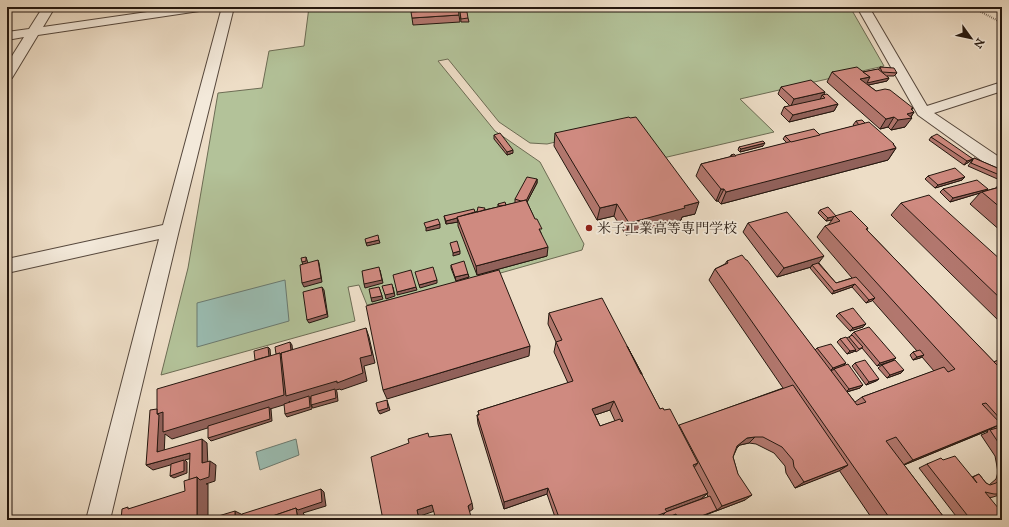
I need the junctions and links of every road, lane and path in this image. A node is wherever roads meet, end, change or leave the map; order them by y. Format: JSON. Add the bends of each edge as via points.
{"nodes":[{"id":1,"x":49,"y":7,"type":"edge"},
{"id":2,"x":206,"y":7,"type":"edge"},
{"id":3,"x":228,"y":7,"type":"edge"},
{"id":4,"x":863,"y":7,"type":"edge"},
{"id":5,"x":972,"y":7,"type":"edge"},
{"id":6,"x":1002,"y":23,"type":"edge"},
{"id":7,"x":34,"y":32,"type":"junction"},
{"id":8,"x":7,"y":36,"type":"edge"},
{"id":9,"x":7,"y":75,"type":"edge"},
{"id":10,"x":1002,"y":86,"type":"edge"},
{"id":11,"x":923,"y":112,"type":"junction"},
{"id":12,"x":1002,"y":167,"type":"edge"},
{"id":13,"x":170,"y":230,"type":"junction"},
{"id":14,"x":7,"y":266,"type":"edge"},
{"id":15,"x":98,"y":520,"type":"edge"}],
"edges":[{"from":1,"to":7,"type":"street"},
{"from":2,"to":7,"type":"street"},
{"from":3,"to":13,"type":"street"},
{"from":4,"to":11,"type":"street"},
{"from":5,"to":6,"type":"path"},
{"from":7,"to":8,"type":"street"},
{"from":7,"to":9,"type":"street"},
{"from":10,"to":11,"type":"street"},
{"from":11,"to":12,"type":"street"},
{"from":13,"to":14,"type":"street"},
{"from":13,"to":15,"type":"street"}]}
